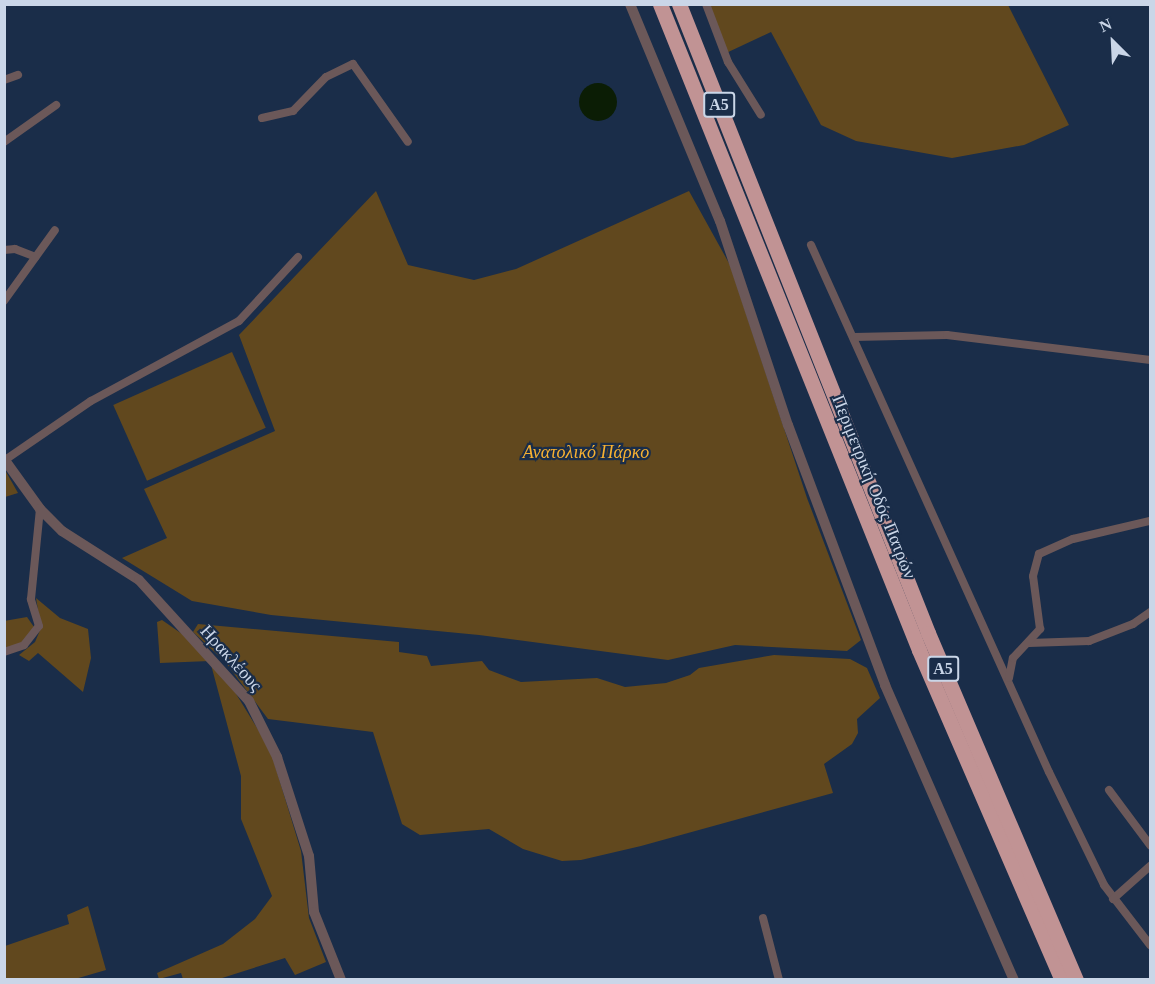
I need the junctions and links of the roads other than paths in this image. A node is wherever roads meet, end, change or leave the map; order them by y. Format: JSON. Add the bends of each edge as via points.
{"nodes":[{"id":1,"x":630,"y":4,"type":"edge"},
{"id":2,"x":660,"y":4,"type":"edge"},
{"id":3,"x":679,"y":4,"type":"edge"},
{"id":4,"x":706,"y":4,"type":"edge"},
{"id":5,"x":18,"y":75,"type":"dead end"},
{"id":6,"x":4,"y":80,"type":"edge"},
{"id":7,"x":56,"y":105,"type":"dead end"},
{"id":8,"x":761,"y":115,"type":"dead end"},
{"id":9,"x":262,"y":118,"type":"dead end"},
{"id":10,"x":4,"y":142,"type":"edge"},
{"id":11,"x":408,"y":142,"type":"dead end"},
{"id":12,"x":55,"y":230,"type":"dead end"},
{"id":13,"x":811,"y":245,"type":"dead end"},
{"id":14,"x":4,"y":250,"type":"edge"},
{"id":15,"x":36,"y":257,"type":"junction"},
{"id":16,"x":298,"y":257,"type":"dead end"},
{"id":17,"x":4,"y":301,"type":"edge"},
{"id":18,"x":854,"y":337,"type":"junction"},
{"id":19,"x":1150,"y":360,"type":"edge"},
{"id":20,"x":5,"y":460,"type":"edge"},
{"id":21,"x":40,"y":509,"type":"junction"},
{"id":22,"x":1150,"y":522,"type":"edge"},
{"id":23,"x":1150,"y":612,"type":"edge"},
{"id":24,"x":1029,"y":644,"type":"junction"},
{"id":25,"x":4,"y":652,"type":"edge"},
{"id":26,"x":1011,"y":686,"type":"junction"},
{"id":27,"x":1109,"y":790,"type":"dead end"},
{"id":28,"x":1150,"y":845,"type":"edge"},
{"id":29,"x":1150,"y":866,"type":"edge"},
{"id":30,"x":1113,"y":899,"type":"junction"},
{"id":31,"x":764,"y":918,"type":"dead end"},
{"id":32,"x":1150,"y":945,"type":"edge"},
{"id":33,"x":341,"y":980,"type":"edge"},
{"id":34,"x":778,"y":980,"type":"edge"},
{"id":35,"x":1014,"y":980,"type":"edge"},
{"id":36,"x":1062,"y":980,"type":"edge"},
{"id":37,"x":1076,"y":980,"type":"edge"}],
"edges":[{"from":1,"to":35,"type":"street","via":[[720,221],[788,425],[885,685]]},
{"from":2,"to":36,"type":"highway","name":"Περιμετρική Οδός Πατρών","number":"Α5","via":[[919,650]]},
{"from":3,"to":37,"type":"highway","name":"Περιμετρική Οδός Πατρών","number":"Α5","via":[[911,591]]},
{"from":4,"to":8,"type":"street","via":[[728,62]]},
{"from":5,"to":6,"type":"street"},
{"from":7,"to":10,"type":"street"},
{"from":9,"to":11,"type":"street","via":[[293,111],[326,76],[353,64]]},
{"from":12,"to":15,"type":"street"},
{"from":13,"to":18,"type":"street"},
{"from":14,"to":15,"type":"street","via":[[15,249]]},
{"from":15,"to":17,"type":"street"},
{"from":16,"to":20,"type":"street","via":[[239,321],[91,401]]},
{"from":18,"to":19,"type":"street","via":[[947,335]]},
{"from":18,"to":26,"type":"street"},
{"from":20,"to":21,"type":"street","name":"Ηρακλέους"},
{"from":21,"to":25,"type":"street","via":[[31,599],[39,626],[24,645]]},
{"from":21,"to":33,"type":"street","name":"Ηρακλέους","via":[[62,531],[139,580],[249,701],[277,757],[309,856],[314,912]]},
{"from":22,"to":24,"type":"street","via":[[1073,539],[1039,554],[1033,576],[1042,620]]},
{"from":23,"to":24,"type":"street","via":[[1133,624],[1089,640]]},
{"from":24,"to":26,"type":"street","via":[[1010,664]]},
{"from":26,"to":30,"type":"street"},
{"from":27,"to":28,"type":"street"},
{"from":29,"to":30,"type":"street"},
{"from":30,"to":32,"type":"street"},
{"from":31,"to":34,"type":"street"}]}
